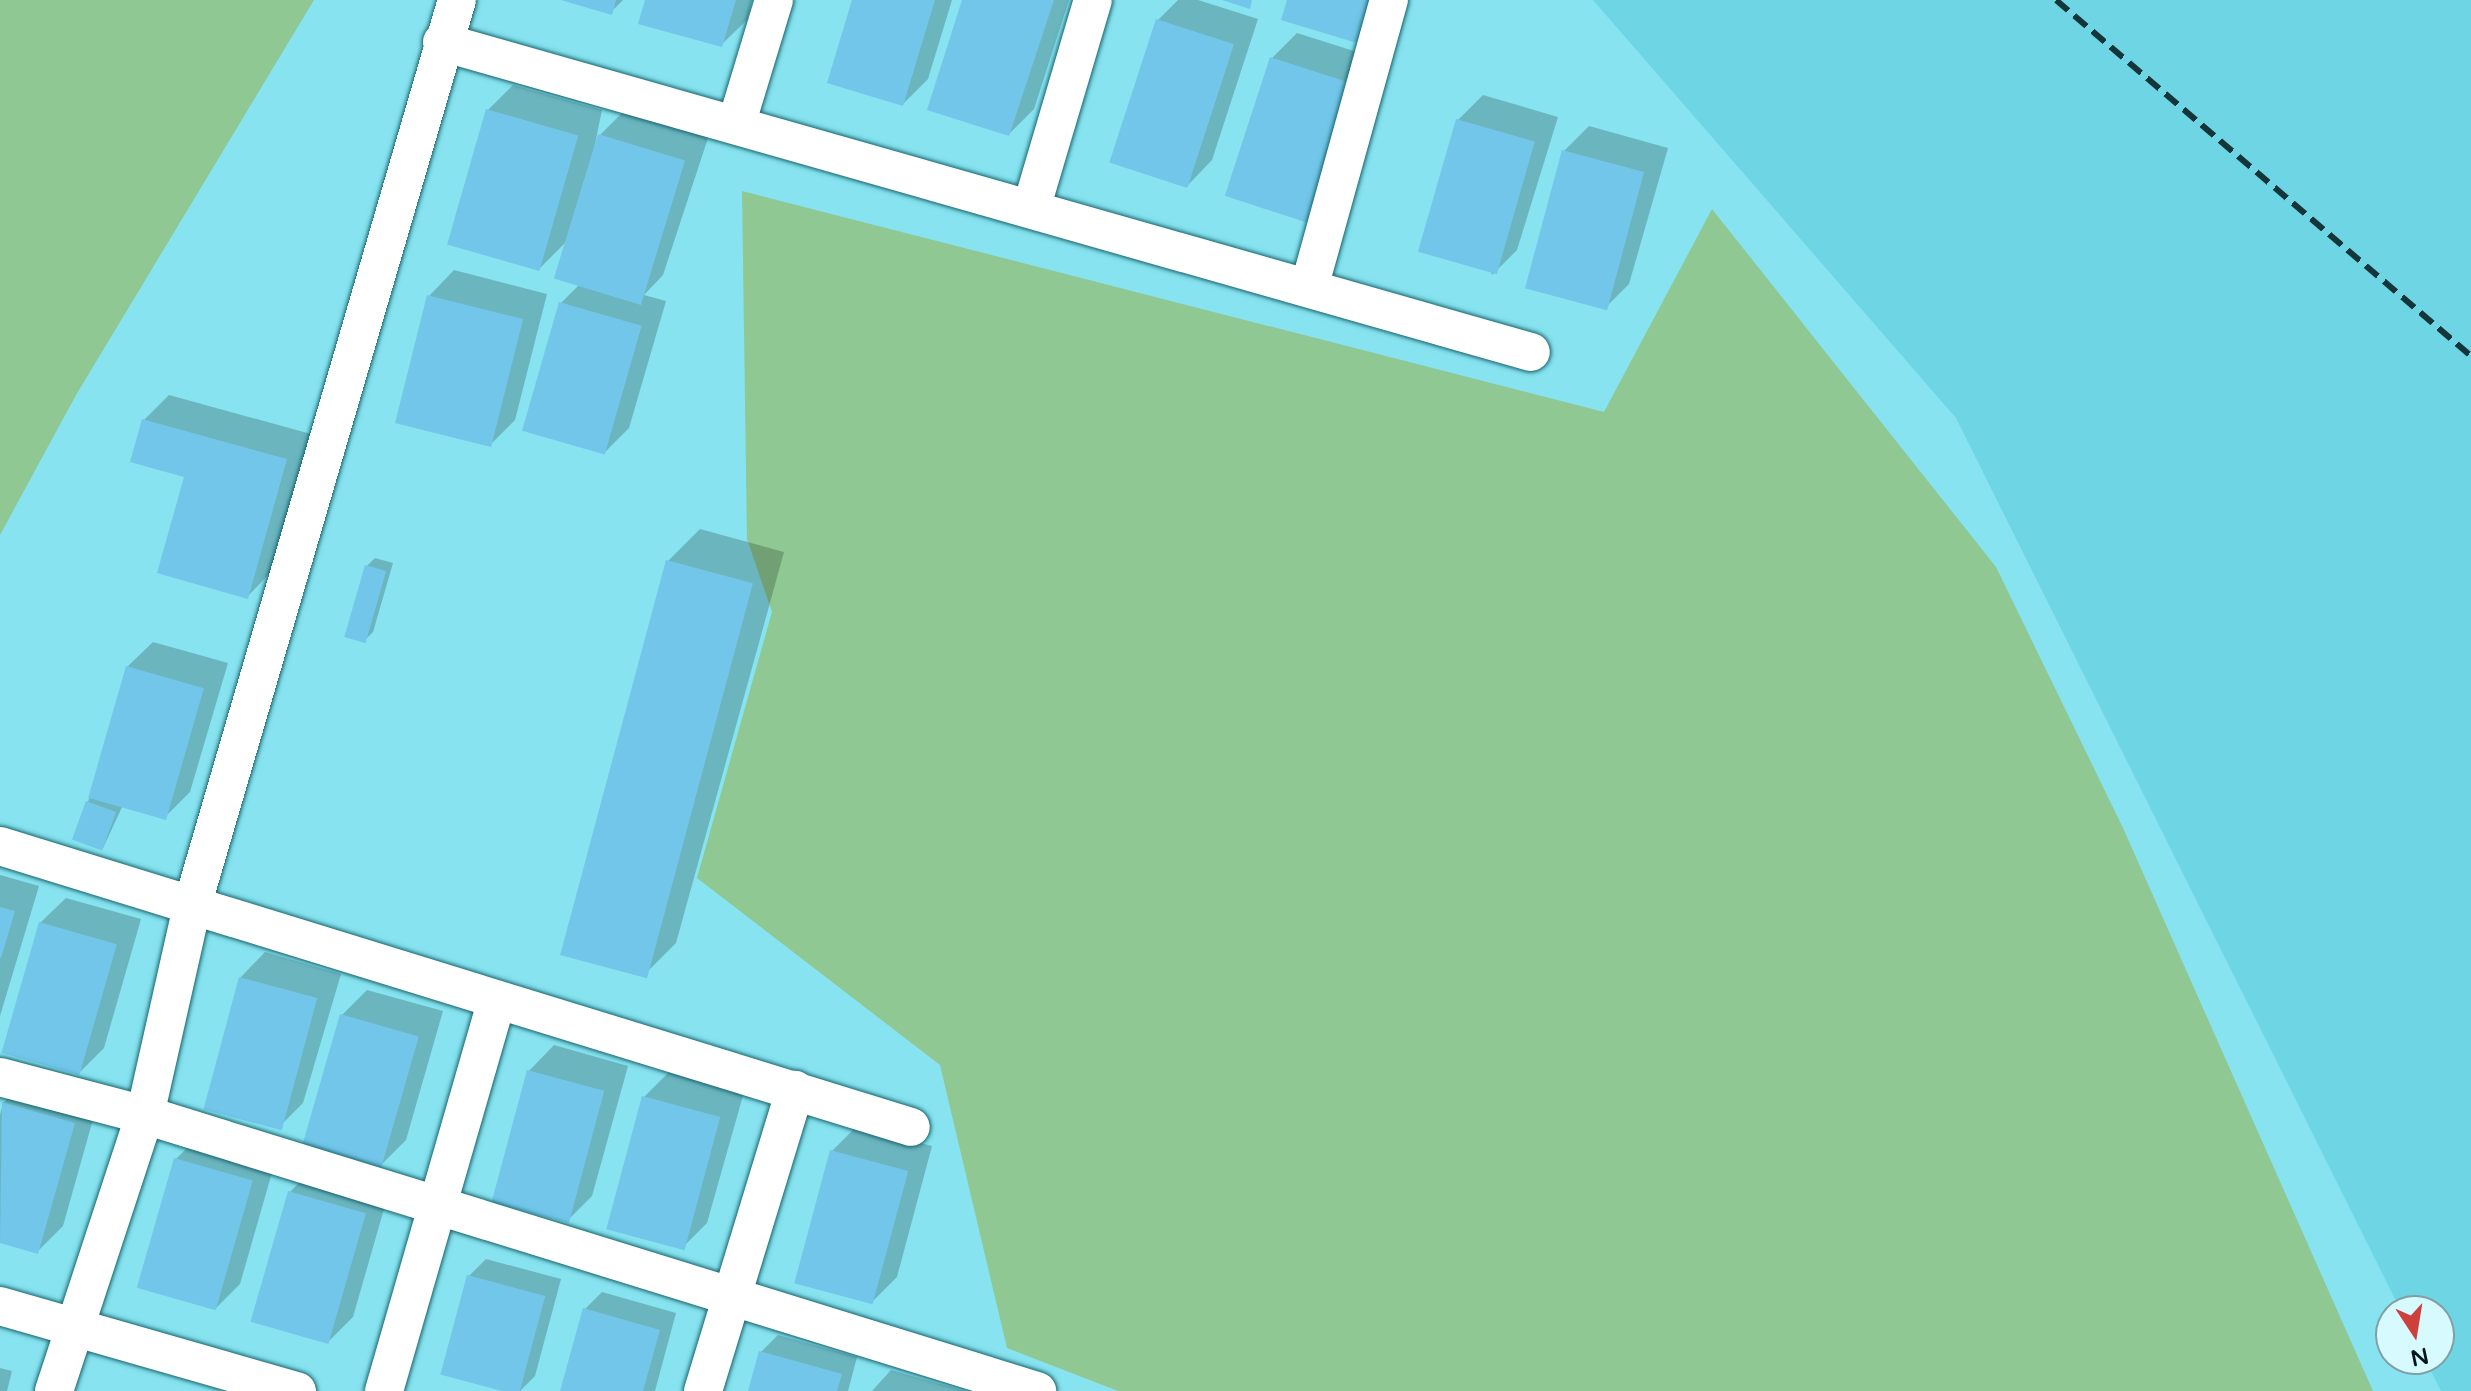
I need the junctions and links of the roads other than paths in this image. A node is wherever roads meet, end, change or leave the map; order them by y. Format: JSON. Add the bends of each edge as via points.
{"nodes":[{"id":1,"x":457,"y":0,"type":"edge"},
{"id":2,"x":774,"y":0,"type":"edge"},
{"id":3,"x":1093,"y":0,"type":"edge"},
{"id":4,"x":1389,"y":0,"type":"edge"},
{"id":5,"x":442,"y":42,"type":"junction"},
{"id":6,"x":736,"y":125,"type":"junction"},
{"id":7,"x":1031,"y":209,"type":"junction"},
{"id":8,"x":1309,"y":288,"type":"junction"},
{"id":9,"x":1531,"y":352,"type":"dead end"},
{"id":10,"x":0,"y":846,"type":"edge"},
{"id":11,"x":192,"y":906,"type":"junction"},
{"id":12,"x":496,"y":1003,"type":"junction"},
{"id":13,"x":0,"y":1077,"type":"edge"},
{"id":14,"x":795,"y":1090,"type":"junction"},
{"id":15,"x":145,"y":1115,"type":"junction"},
{"id":16,"x":911,"y":1127,"type":"dead end"},
{"id":17,"x":437,"y":1208,"type":"junction"},
{"id":18,"x":732,"y":1295,"type":"junction"},
{"id":19,"x":0,"y":1306,"type":"edge"},
{"id":20,"x":77,"y":1328,"type":"junction"},
{"id":21,"x":993,"y":1385,"type":"edge"},
{"id":22,"x":54,"y":1391,"type":"edge"},
{"id":23,"x":297,"y":1391,"type":"edge"},
{"id":24,"x":384,"y":1391,"type":"edge"},
{"id":25,"x":703,"y":1391,"type":"edge"},
{"id":26,"x":1037,"y":1391,"type":"edge"}],
"edges":[{"from":1,"to":5,"type":"street"},
{"from":2,"to":6,"type":"street"},
{"from":3,"to":7,"type":"street"},
{"from":4,"to":8,"type":"street"},
{"from":5,"to":6,"type":"street"},
{"from":5,"to":11,"type":"street"},
{"from":6,"to":7,"type":"street"},
{"from":7,"to":8,"type":"street"},
{"from":8,"to":9,"type":"street"},
{"from":10,"to":11,"type":"street"},
{"from":11,"to":12,"type":"street"},
{"from":11,"to":15,"type":"street"},
{"from":12,"to":14,"type":"street"},
{"from":12,"to":17,"type":"street"},
{"from":13,"to":15,"type":"street"},
{"from":14,"to":16,"type":"street"},
{"from":14,"to":18,"type":"street"},
{"from":15,"to":17,"type":"street"},
{"from":15,"to":20,"type":"street"},
{"from":17,"to":18,"type":"street"},
{"from":17,"to":24,"type":"street"},
{"from":18,"to":21,"type":"street"},
{"from":18,"to":25,"type":"street"},
{"from":19,"to":20,"type":"street"},
{"from":20,"to":22,"type":"street"},
{"from":20,"to":23,"type":"street"},
{"from":21,"to":26,"type":"street"}]}
